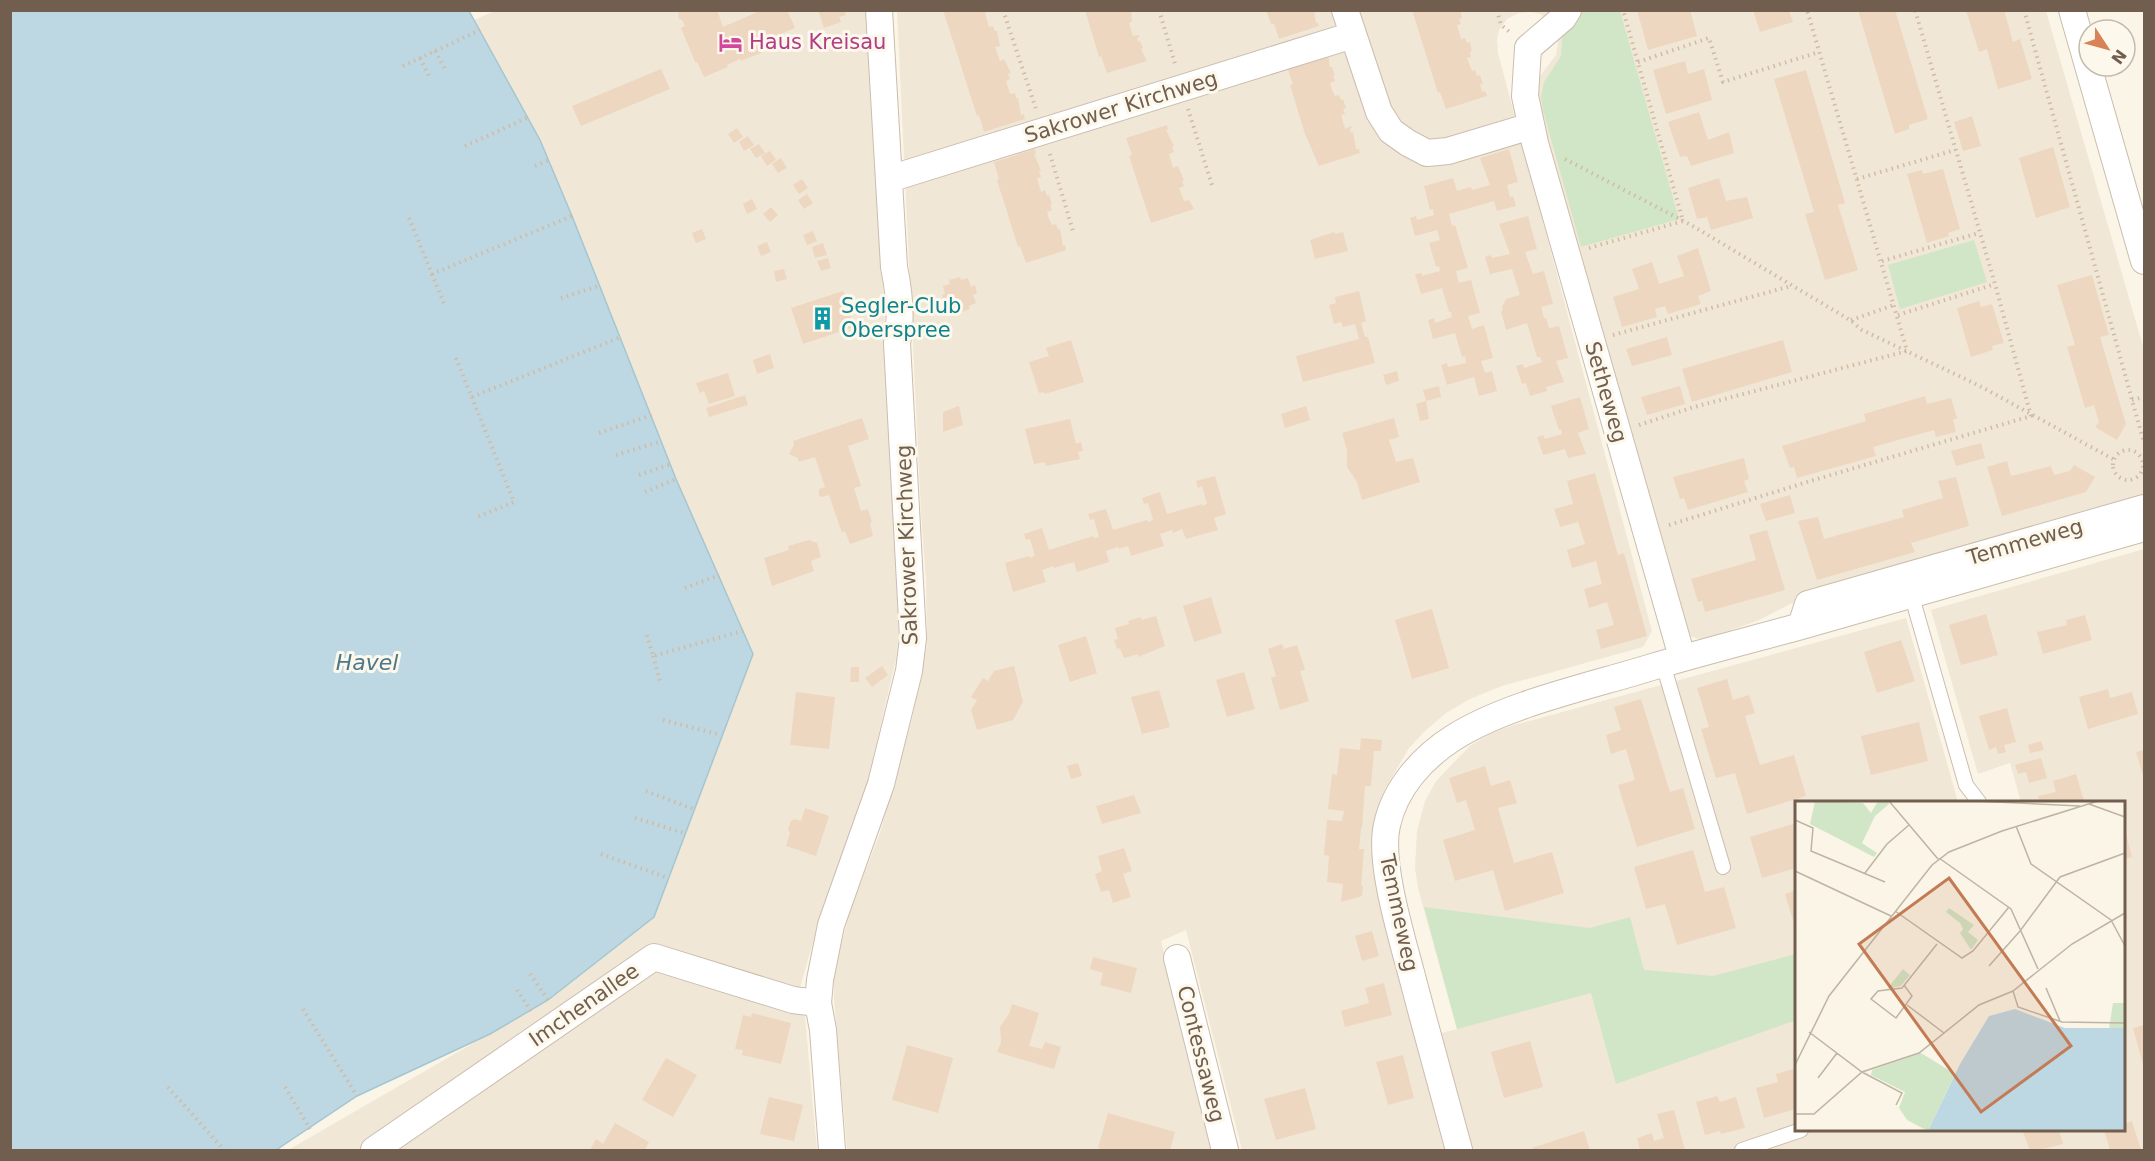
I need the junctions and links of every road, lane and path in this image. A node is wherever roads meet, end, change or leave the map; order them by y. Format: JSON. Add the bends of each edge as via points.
{"nodes":[{"id":1,"x":879,"y":10,"type":"edge"},
{"id":2,"x":1003,"y":10,"type":"edge"},
{"id":3,"x":1159,"y":10,"type":"edge"},
{"id":4,"x":1345,"y":10,"type":"edge"},
{"id":5,"x":1568,"y":10,"type":"edge"},
{"id":6,"x":1623,"y":10,"type":"edge"},
{"id":7,"x":1807,"y":10,"type":"edge"},
{"id":8,"x":1915,"y":10,"type":"edge"},
{"id":9,"x":2024,"y":10,"type":"edge"},
{"id":10,"x":2072,"y":10,"type":"edge"},
{"id":11,"x":480,"y":30,"type":"dead end"},
{"id":12,"x":1353,"y":35,"type":"junction"},
{"id":13,"x":435,"y":51,"type":"junction"},
{"id":14,"x":1819,"y":52,"type":"junction"},
{"id":15,"x":420,"y":58,"type":"junction"},
{"id":16,"x":1638,"y":62,"type":"junction"},
{"id":17,"x":403,"y":66,"type":"dead end"},
{"id":18,"x":445,"y":69,"type":"dead end"},
{"id":19,"x":429,"y":76,"type":"dead end"},
{"id":20,"x":1182,"y":88,"type":"junction"},
{"id":21,"x":529,"y":117,"type":"dead end"},
{"id":22,"x":1043,"y":131,"type":"junction"},
{"id":23,"x":1533,"y":135,"type":"junction"},
{"id":24,"x":465,"y":146,"type":"dead end"},
{"id":25,"x":1955,"y":150,"type":"junction"},
{"id":26,"x":549,"y":160,"type":"dead end"},
{"id":27,"x":535,"y":166,"type":"dead end"},
{"id":28,"x":889,"y":179,"type":"junction"},
{"id":29,"x":1857,"y":179,"type":"junction"},
{"id":30,"x":1212,"y":185,"type":"dead end"},
{"id":31,"x":572,"y":216,"type":"dead end"},
{"id":32,"x":409,"y":218,"type":"dead end"},
{"id":33,"x":1683,"y":221,"type":"junction"},
{"id":34,"x":1073,"y":231,"type":"dead end"},
{"id":35,"x":1979,"y":232,"type":"junction"},
{"id":36,"x":1567,"y":255,"type":"junction"},
{"id":37,"x":1882,"y":261,"type":"junction"},
{"id":38,"x":2145,"y":261,"type":"edge"},
{"id":39,"x":432,"y":274,"type":"junction"},
{"id":40,"x":1995,"y":284,"type":"junction"},
{"id":41,"x":1792,"y":285,"type":"junction"},
{"id":42,"x":599,"y":286,"type":"dead end"},
{"id":43,"x":561,"y":298,"type":"dead end"},
{"id":44,"x":1894,"y":305,"type":"junction"},
{"id":45,"x":445,"y":306,"type":"dead end"},
{"id":46,"x":1898,"y":315,"type":"junction"},
{"id":47,"x":1850,"y":320,"type":"junction"},
{"id":48,"x":621,"y":337,"type":"dead end"},
{"id":49,"x":1592,"y":341,"type":"junction"},
{"id":50,"x":1907,"y":351,"type":"junction"},
{"id":51,"x":456,"y":358,"type":"dead end"},
{"id":52,"x":472,"y":397,"type":"junction"},
{"id":53,"x":2145,"y":397,"type":"edge"},
{"id":54,"x":2132,"y":400,"type":"junction"},
{"id":55,"x":652,"y":415,"type":"dead end"},
{"id":56,"x":2031,"y":416,"type":"junction"},
{"id":57,"x":1618,"y":432,"type":"junction"},
{"id":58,"x":599,"y":433,"type":"dead end"},
{"id":59,"x":662,"y":441,"type":"dead end"},
{"id":60,"x":2145,"y":442,"type":"edge"},
{"id":61,"x":616,"y":455,"type":"dead end"},
{"id":62,"x":2144,"y":458,"type":"edge"},
{"id":63,"x":2113,"y":459,"type":"junction"},
{"id":64,"x":671,"y":464,"type":"dead end"},
{"id":65,"x":639,"y":475,"type":"dead end"},
{"id":66,"x":676,"y":479,"type":"dead end"},
{"id":67,"x":645,"y":492,"type":"dead end"},
{"id":68,"x":2145,"y":508,"type":"edge"},
{"id":69,"x":475,"y":518,"type":"dead end"},
{"id":70,"x":2145,"y":528,"type":"edge"},
{"id":71,"x":1647,"y":532,"type":"junction"},
{"id":72,"x":719,"y":575,"type":"dead end"},
{"id":73,"x":1909,"y":585,"type":"junction"},
{"id":74,"x":685,"y":588,"type":"dead end"},
{"id":75,"x":743,"y":631,"type":"dead end"},
{"id":76,"x":647,"y":635,"type":"dead end"},
{"id":77,"x":653,"y":656,"type":"junction"},
{"id":78,"x":1672,"y":661,"type":"junction"},
{"id":79,"x":661,"y":685,"type":"dead end"},
{"id":80,"x":663,"y":720,"type":"dead end"},
{"id":81,"x":721,"y":735,"type":"dead end"},
{"id":82,"x":646,"y":791,"type":"dead end"},
{"id":83,"x":1978,"y":801,"type":"edge"},
{"id":84,"x":693,"y":809,"type":"dead end"},
{"id":85,"x":635,"y":818,"type":"dead end"},
{"id":86,"x":684,"y":833,"type":"dead end"},
{"id":87,"x":602,"y":854,"type":"dead end"},
{"id":88,"x":1723,"y":867,"type":"dead end"},
{"id":89,"x":668,"y":878,"type":"dead end"},
{"id":90,"x":1177,"y":958,"type":"dead end"},
{"id":91,"x":530,"y":974,"type":"dead end"},
{"id":92,"x":517,"y":990,"type":"dead end"},
{"id":93,"x":548,"y":1000,"type":"dead end"},
{"id":94,"x":818,"y":1003,"type":"junction"},
{"id":95,"x":303,"y":1009,"type":"dead end"},
{"id":96,"x":531,"y":1011,"type":"dead end"},
{"id":97,"x":168,"y":1087,"type":"dead end"},
{"id":98,"x":285,"y":1087,"type":"dead end"},
{"id":99,"x":357,"y":1096,"type":"dead end"},
{"id":100,"x":310,"y":1129,"type":"dead end"},
{"id":101,"x":1798,"y":1131,"type":"edge"},
{"id":102,"x":224,"y":1150,"type":"edge"},
{"id":103,"x":374,"y":1150,"type":"edge"},
{"id":104,"x":832,"y":1150,"type":"edge"},
{"id":105,"x":1225,"y":1150,"type":"edge"},
{"id":106,"x":1459,"y":1150,"type":"edge"},
{"id":107,"x":1742,"y":1150,"type":"edge"}],
"edges":[{"from":1,"to":28,"type":"street","name":"Sakrower Kirchweg"},
{"from":2,"to":22,"type":"path"},
{"from":3,"to":20,"type":"path"},
{"from":4,"to":12,"type":"street"},
{"from":5,"to":23,"type":"street","name":"Setheweg","via":[[1528,48],[1525,96]]},
{"from":6,"to":16,"type":"path"},
{"from":7,"to":14,"type":"path"},
{"from":8,"to":25,"type":"path"},
{"from":9,"to":54,"type":"path"},
{"from":10,"to":38,"type":"street"},
{"from":11,"to":13,"type":"path"},
{"from":12,"to":20,"type":"street","name":"Sakrower Kirchweg"},
{"from":12,"to":23,"type":"street","via":[[1378,111],[1391,131],[1408,143],[1427,153]]},
{"from":13,"to":15,"type":"path"},
{"from":13,"to":18,"type":"path"},
{"from":14,"to":16,"type":"path","via":[[1723,82],[1709,38]]},
{"from":14,"to":29,"type":"path"},
{"from":15,"to":17,"type":"path"},
{"from":15,"to":19,"type":"path"},
{"from":16,"to":33,"type":"path"},
{"from":20,"to":22,"type":"street","name":"Sakrower Kirchweg"},
{"from":20,"to":30,"type":"path"},
{"from":21,"to":24,"type":"path"},
{"from":22,"to":28,"type":"street","name":"Sakrower Kirchweg"},
{"from":22,"to":34,"type":"path"},
{"from":23,"to":33,"type":"path"},
{"from":23,"to":36,"type":"street","name":"Setheweg"},
{"from":25,"to":29,"type":"path"},
{"from":25,"to":35,"type":"path"},
{"from":26,"to":27,"type":"path"},
{"from":28,"to":94,"type":"street","name":"Sakrower Kirchweg","via":[[898,286],[897,342],[912,653],[881,784],[831,925]]},
{"from":29,"to":37,"type":"path"},
{"from":31,"to":39,"type":"path"},
{"from":32,"to":39,"type":"path"},
{"from":33,"to":36,"type":"path"},
{"from":33,"to":41,"type":"path"},
{"from":35,"to":37,"type":"path"},
{"from":35,"to":40,"type":"path"},
{"from":36,"to":49,"type":"street","name":"Setheweg"},
{"from":37,"to":44,"type":"path"},
{"from":39,"to":45,"type":"path"},
{"from":40,"to":46,"type":"path"},
{"from":40,"to":56,"type":"path"},
{"from":41,"to":47,"type":"path"},
{"from":41,"to":49,"type":"path"},
{"from":42,"to":43,"type":"path"},
{"from":44,"to":46,"type":"path"},
{"from":44,"to":47,"type":"path"},
{"from":46,"to":50,"type":"path"},
{"from":47,"to":50,"type":"path","via":[[1862,330]]},
{"from":48,"to":52,"type":"path"},
{"from":49,"to":57,"type":"street","name":"Setheweg"},
{"from":50,"to":56,"type":"path"},
{"from":50,"to":57,"type":"path"},
{"from":51,"to":52,"type":"path"},
{"from":52,"to":69,"type":"path","via":[[514,502]]},
{"from":53,"to":54,"type":"path"},
{"from":54,"to":60,"type":"path"},
{"from":55,"to":58,"type":"path"},
{"from":56,"to":63,"type":"path"},
{"from":56,"to":71,"type":"path"},
{"from":57,"to":71,"type":"street","name":"Setheweg"},
{"from":59,"to":61,"type":"path"},
{"from":62,"to":63,"type":"path","via":[[2125,450]]},
{"from":62,"to":63,"type":"path","via":[[2140,474],[2130,480],[2119,478],[2112,468]]},
{"from":64,"to":65,"type":"path"},
{"from":66,"to":67,"type":"path"},
{"from":68,"to":73,"type":"street","name":"Temmeweg"},
{"from":70,"to":73,"type":"street","name":"Temmeweg"},
{"from":71,"to":78,"type":"street","name":"Setheweg"},
{"from":72,"to":74,"type":"path"},
{"from":73,"to":78,"type":"street","name":"Temmeweg","via":[[1801,626]]},
{"from":73,"to":83,"type":"lane","via":[[1966,784]]},
{"from":75,"to":77,"type":"path"},
{"from":76,"to":77,"type":"path"},
{"from":77,"to":79,"type":"path"},
{"from":78,"to":88,"type":"lane"},
{"from":78,"to":106,"type":"street","name":"Temmeweg","via":[[1488,720],[1431,754],[1408,778],[1396,799],[1385,841],[1388,873]]},
{"from":80,"to":81,"type":"path"},
{"from":82,"to":84,"type":"path"},
{"from":85,"to":86,"type":"path"},
{"from":87,"to":89,"type":"path"},
{"from":90,"to":105,"type":"street","name":"Contessaweg"},
{"from":91,"to":93,"type":"path"},
{"from":92,"to":96,"type":"path"},
{"from":94,"to":103,"type":"street","name":"Imchenallee","via":[[793,1000],[654,957]]},
{"from":94,"to":104,"type":"street","name":"Sakrower Kirchweg"},
{"from":95,"to":99,"type":"path"},
{"from":97,"to":102,"type":"path"},
{"from":98,"to":100,"type":"path"},
{"from":101,"to":107,"type":"lane"}]}
